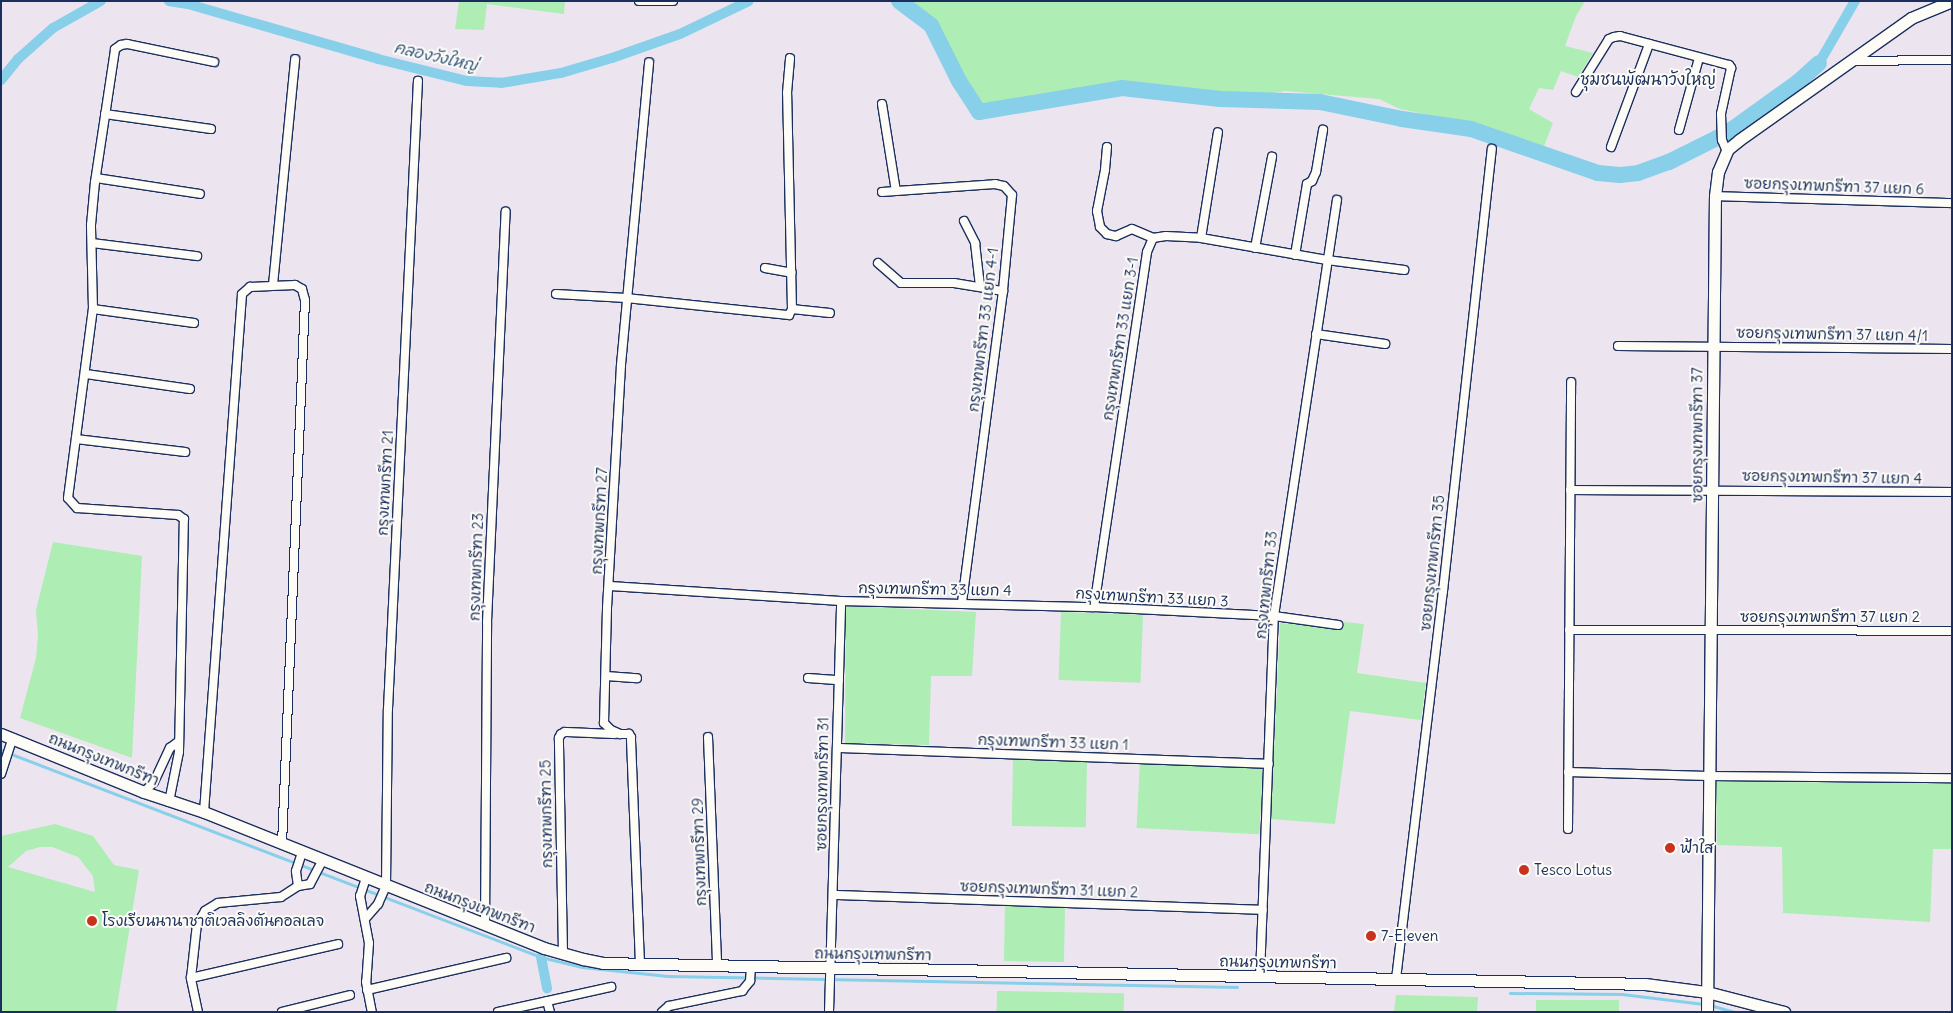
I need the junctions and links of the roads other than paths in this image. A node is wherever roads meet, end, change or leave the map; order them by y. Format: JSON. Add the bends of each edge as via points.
{"nodes":[{"id":1,"x":639,"y":1,"type":"edge"},
{"id":2,"x":673,"y":1,"type":"edge"},
{"id":3,"x":1952,"y":1,"type":"edge"},
{"id":4,"x":1650,"y":44,"type":"junction"},
{"id":5,"x":790,"y":58,"type":"dead end"},
{"id":6,"x":1699,"y":58,"type":"junction"},
{"id":7,"x":295,"y":59,"type":"dead end"},
{"id":8,"x":1952,"y":60,"type":"edge"},
{"id":9,"x":1848,"y":61,"type":"junction"},
{"id":10,"x":214,"y":62,"type":"dead end"},
{"id":11,"x":649,"y":62,"type":"dead end"},
{"id":12,"x":418,"y":81,"type":"dead end"},
{"id":13,"x":1576,"y":92,"type":"dead end"},
{"id":14,"x":882,"y":104,"type":"dead end"},
{"id":15,"x":105,"y":114,"type":"junction"},
{"id":16,"x":211,"y":129,"type":"dead end"},
{"id":17,"x":1323,"y":130,"type":"dead end"},
{"id":18,"x":1679,"y":130,"type":"dead end"},
{"id":19,"x":1218,"y":132,"type":"dead end"},
{"id":20,"x":1107,"y":147,"type":"dead end"},
{"id":21,"x":1611,"y":147,"type":"dead end"},
{"id":22,"x":1492,"y":149,"type":"dead end"},
{"id":23,"x":1727,"y":152,"type":"junction"},
{"id":24,"x":1272,"y":157,"type":"dead end"},
{"id":25,"x":96,"y":178,"type":"junction"},
{"id":26,"x":896,"y":191,"type":"junction"},
{"id":27,"x":882,"y":192,"type":"dead end"},
{"id":28,"x":200,"y":194,"type":"dead end"},
{"id":29,"x":1714,"y":196,"type":"junction"},
{"id":30,"x":1337,"y":200,"type":"dead end"},
{"id":31,"x":1952,"y":203,"type":"edge"},
{"id":32,"x":506,"y":210,"type":"dead end"},
{"id":33,"x":964,"y":221,"type":"dead end"},
{"id":34,"x":1153,"y":238,"type":"junction"},
{"id":35,"x":1200,"y":238,"type":"junction"},
{"id":36,"x":92,"y":243,"type":"junction"},
{"id":37,"x":1255,"y":248,"type":"junction"},
{"id":38,"x":1295,"y":255,"type":"junction"},
{"id":39,"x":197,"y":256,"type":"dead end"},
{"id":40,"x":1327,"y":260,"type":"junction"},
{"id":41,"x":878,"y":263,"type":"dead end"},
{"id":42,"x":764,"y":268,"type":"dead end"},
{"id":43,"x":1404,"y":270,"type":"dead end"},
{"id":44,"x":792,"y":273,"type":"junction"},
{"id":45,"x":273,"y":285,"type":"junction"},
{"id":46,"x":980,"y":286,"type":"junction"},
{"id":47,"x":1003,"y":291,"type":"junction"},
{"id":48,"x":556,"y":294,"type":"dead end"},
{"id":49,"x":626,"y":298,"type":"junction"},
{"id":50,"x":93,"y":309,"type":"junction"},
{"id":51,"x":792,"y":309,"type":"junction"},
{"id":52,"x":830,"y":313,"type":"dead end"},
{"id":53,"x":194,"y":323,"type":"dead end"},
{"id":54,"x":1316,"y":334,"type":"junction"},
{"id":55,"x":1385,"y":344,"type":"dead end"},
{"id":56,"x":1618,"y":346,"type":"dead end"},
{"id":57,"x":1713,"y":347,"type":"junction"},
{"id":58,"x":1952,"y":349,"type":"edge"},
{"id":59,"x":86,"y":374,"type":"junction"},
{"id":60,"x":1571,"y":382,"type":"dead end"},
{"id":61,"x":190,"y":389,"type":"dead end"},
{"id":62,"x":76,"y":439,"type":"junction"},
{"id":63,"x":185,"y":452,"type":"dead end"},
{"id":64,"x":1712,"y":489,"type":"junction"},
{"id":65,"x":1570,"y":490,"type":"junction"},
{"id":66,"x":1952,"y":492,"type":"edge"},
{"id":67,"x":610,"y":586,"type":"junction"},
{"id":68,"x":841,"y":601,"type":"junction"},
{"id":69,"x":962,"y":603,"type":"junction"},
{"id":70,"x":1028,"y":606,"type":"joint"},
{"id":71,"x":1094,"y":607,"type":"junction"},
{"id":72,"x":1274,"y":616,"type":"junction"},
{"id":73,"x":1338,"y":624,"type":"dead end"},
{"id":74,"x":1569,"y":630,"type":"junction"},
{"id":75,"x":1709,"y":631,"type":"junction"},
{"id":76,"x":1952,"y":631,"type":"edge"},
{"id":77,"x":606,"y":676,"type":"junction"},
{"id":78,"x":637,"y":678,"type":"dead end"},
{"id":79,"x":808,"y":678,"type":"dead end"},
{"id":80,"x":839,"y":680,"type":"junction"},
{"id":81,"x":1,"y":734,"type":"edge"},
{"id":82,"x":620,"y":734,"type":"junction"},
{"id":83,"x":708,"y":737,"type":"dead end"},
{"id":84,"x":178,"y":742,"type":"junction"},
{"id":85,"x":12,"y":743,"type":"junction"},
{"id":86,"x":837,"y":748,"type":"junction"},
{"id":87,"x":1269,"y":764,"type":"junction"},
{"id":88,"x":1568,"y":772,"type":"junction"},
{"id":89,"x":1,"y":774,"type":"edge"},
{"id":90,"x":1708,"y":776,"type":"junction"},
{"id":91,"x":1952,"y":778,"type":"edge"},
{"id":92,"x":144,"y":792,"type":"junction"},
{"id":93,"x":169,"y":802,"type":"junction"},
{"id":94,"x":204,"y":812,"type":"junction"},
{"id":95,"x":1568,"y":829,"type":"dead end"},
{"id":96,"x":282,"y":844,"type":"junction"},
{"id":97,"x":301,"y":856,"type":"junction"},
{"id":98,"x":321,"y":864,"type":"junction"},
{"id":99,"x":364,"y":881,"type":"junction"},
{"id":100,"x":298,"y":886,"type":"junction"},
{"id":101,"x":384,"y":890,"type":"junction"},
{"id":102,"x":834,"y":895,"type":"junction"},
{"id":103,"x":1263,"y":910,"type":"junction"},
{"id":104,"x":365,"y":919,"type":"junction"},
{"id":105,"x":485,"y":924,"type":"junction"},
{"id":106,"x":338,"y":944,"type":"dead end"},
{"id":107,"x":562,"y":953,"type":"junction"},
{"id":108,"x":506,"y":958,"type":"dead end"},
{"id":109,"x":640,"y":964,"type":"junction"},
{"id":110,"x":717,"y":966,"type":"junction"},
{"id":111,"x":830,"y":971,"type":"junction"},
{"id":112,"x":751,"y":974,"type":"junction"},
{"id":113,"x":1260,"y":976,"type":"junction"},
{"id":114,"x":191,"y":978,"type":"junction"},
{"id":115,"x":1396,"y":979,"type":"junction"},
{"id":116,"x":611,"y":987,"type":"dead end"},
{"id":117,"x":367,"y":990,"type":"junction"},
{"id":118,"x":350,"y":995,"type":"dead end"},
{"id":119,"x":546,"y":1001,"type":"junction"},
{"id":120,"x":1707,"y":1001,"type":"edge"},
{"id":121,"x":198,"y":1012,"type":"edge"},
{"id":122,"x":282,"y":1012,"type":"edge"},
{"id":123,"x":372,"y":1012,"type":"edge"},
{"id":124,"x":498,"y":1012,"type":"edge"},
{"id":125,"x":550,"y":1012,"type":"edge"},
{"id":126,"x":662,"y":1012,"type":"edge"},
{"id":127,"x":829,"y":1012,"type":"edge"},
{"id":128,"x":1784,"y":1012,"type":"edge"}],
"edges":[{"from":1,"to":2,"type":"street"},
{"from":3,"to":9,"type":"main road","name":"ซอยกรุงเทพกรีฑา 37","via":[[1911,18]]},
{"from":4,"to":6,"type":"street"},
{"from":4,"to":13,"type":"street","via":[[1620,36],[1609,39]]},
{"from":4,"to":21,"type":"street"},
{"from":5,"to":44,"type":"street","via":[[787,93]]},
{"from":6,"to":18,"type":"street"},
{"from":6,"to":23,"type":"street","via":[[1731,68],[1721,114],[1722,140]]},
{"from":7,"to":45,"type":"street"},
{"from":8,"to":9,"type":"street"},
{"from":9,"to":23,"type":"main road","name":"ซอยกรุงเทพกรีฑา 37"},
{"from":10,"to":15,"type":"street","via":[[121,45],[115,52]]},
{"from":11,"to":49,"type":"street","name":"กรุงเทพกรีฑา 27"},
{"from":12,"to":101,"type":"street","name":"กรุงเทพกรีฑา 21","via":[[388,702]]},
{"from":14,"to":26,"type":"street"},
{"from":15,"to":16,"type":"street"},
{"from":15,"to":25,"type":"street"},
{"from":17,"to":38,"type":"street","via":[[1316,172],[1307,184]]},
{"from":19,"to":35,"type":"street"},
{"from":20,"to":34,"type":"street","via":[[1106,170],[1097,212],[1100,227],[1107,234],[1116,236],[1132,229]]},
{"from":22,"to":115,"type":"street","name":"ซอยกรุงเทพกรีฑา 35"},
{"from":23,"to":29,"type":"main road","name":"ซอยกรุงเทพกรีฑา 37","via":[[1718,172]]},
{"from":24,"to":37,"type":"street"},
{"from":25,"to":28,"type":"street"},
{"from":25,"to":36,"type":"street"},
{"from":26,"to":27,"type":"street","name":"กรุงเทพกรีฑา 33 แยก 4-1"},
{"from":26,"to":47,"type":"street","name":"กรุงเทพกรีฑา 33 แยก 4-1","via":[[995,184],[1009,190],[1012,205]]},
{"from":29,"to":31,"type":"street","name":"ซอยกรุงเทพกรีฑา 37 แยก 6"},
{"from":29,"to":57,"type":"main road","name":"ซอยกรุงเทพกรีฑา 37"},
{"from":30,"to":40,"type":"street","name":"กรุงเทพกรีฑา 33"},
{"from":32,"to":105,"type":"street","name":"กรุงเทพกรีฑา 23","via":[[488,613]]},
{"from":33,"to":46,"type":"street","via":[[976,243]]},
{"from":34,"to":35,"type":"street"},
{"from":34,"to":71,"type":"street","name":"กรุงเทพกรีฑา 33 แยก 3-1","via":[[1147,252]]},
{"from":35,"to":37,"type":"street"},
{"from":36,"to":39,"type":"street"},
{"from":36,"to":50,"type":"street"},
{"from":37,"to":38,"type":"street"},
{"from":38,"to":40,"type":"street"},
{"from":40,"to":43,"type":"street"},
{"from":40,"to":54,"type":"street","name":"กรุงเทพกรีฑา 33"},
{"from":41,"to":46,"type":"street","via":[[901,283]]},
{"from":42,"to":44,"type":"street"},
{"from":44,"to":51,"type":"street"},
{"from":45,"to":94,"type":"street","via":[[247,288],[241,300]]},
{"from":45,"to":96,"type":"street","via":[[299,287],[305,300]]},
{"from":46,"to":47,"type":"street"},
{"from":47,"to":69,"type":"street","name":"กรุงเทพกรีฑา 33 แยก 4-1"},
{"from":48,"to":49,"type":"street"},
{"from":49,"to":51,"type":"street","via":[[780,315],[789,315]]},
{"from":49,"to":67,"type":"street","name":"กรุงเทพกรีฑา 27"},
{"from":50,"to":53,"type":"street"},
{"from":50,"to":59,"type":"street"},
{"from":51,"to":52,"type":"street"},
{"from":54,"to":55,"type":"street"},
{"from":54,"to":72,"type":"street","name":"กรุงเทพกรีฑา 33"},
{"from":56,"to":57,"type":"street","name":"ซอยกรุงเทพกรีฑา 37 แยก 4/1"},
{"from":57,"to":58,"type":"street","name":"ซอยกรุงเทพกรีฑา 37 แยก 4/1"},
{"from":57,"to":64,"type":"main road","name":"ซอยกรุงเทพกรีฑา 37"},
{"from":59,"to":61,"type":"street"},
{"from":59,"to":62,"type":"street"},
{"from":60,"to":65,"type":"street"},
{"from":62,"to":63,"type":"street"},
{"from":62,"to":84,"type":"street","via":[[68,498],[73,506],[178,515],[184,519]]},
{"from":64,"to":65,"type":"street","name":"ซอยกรุงเทพกรีฑา 37 แยก 4"},
{"from":64,"to":66,"type":"street","name":"ซอยกรุงเทพกรีฑา 37 แยก 4"},
{"from":64,"to":75,"type":"main road","name":"ซอยกรุงเทพกรีฑา 37"},
{"from":65,"to":74,"type":"street"},
{"from":67,"to":68,"type":"street","name":"กรุงเทพกรีฑา 33 แยก 4"},
{"from":67,"to":77,"type":"street","name":"กรุงเทพกรีฑา 27"},
{"from":68,"to":69,"type":"street","name":"กรุงเทพกรีฑา 33 แยก 4"},
{"from":68,"to":80,"type":"street","name":"ซอยกรุงเทพกรีฑา 31"},
{"from":69,"to":70,"type":"street","name":"กรุงเทพกรีฑา 33 แยก 4"},
{"from":70,"to":71,"type":"street","name":"กรุงเทพกรีฑา 33 แยก 3"},
{"from":71,"to":72,"type":"street","name":"กรุงเทพกรีฑา 33 แยก 3"},
{"from":72,"to":73,"type":"street","name":"กรุงเทพกรีฑา 33 แยก 3"},
{"from":72,"to":87,"type":"street","name":"กรุงเทพกรีฑา 33"},
{"from":74,"to":75,"type":"street","name":"ซอยกรุงเทพกรีฑา 37 แยก 2"},
{"from":74,"to":88,"type":"street"},
{"from":75,"to":76,"type":"street","name":"ซอยกรุงเทพกรีฑา 37 แยก 2"},
{"from":75,"to":90,"type":"main road","name":"ซอยกรุงเทพกรีฑา 37"},
{"from":77,"to":78,"type":"street"},
{"from":77,"to":82,"type":"street","name":"กรุงเทพกรีฑา 27","via":[[605,725]]},
{"from":79,"to":80,"type":"street"},
{"from":80,"to":86,"type":"street","name":"ซอยกรุงเทพกรีฑา 31"},
{"from":81,"to":85,"type":"main road","name":"ถนนกรุงเทพกรีฑา"},
{"from":82,"to":107,"type":"street","name":"กรุงเทพกรีฑา 25","via":[[565,732],[560,735]]},
{"from":82,"to":109,"type":"street","name":"กรุงเทพกรีฑา 27","via":[[631,737]]},
{"from":83,"to":110,"type":"street","name":"กรุงเทพกรีฑา 29"},
{"from":84,"to":92,"type":"street","via":[[170,748],[154,782]]},
{"from":84,"to":93,"type":"street"},
{"from":85,"to":89,"type":"street"},
{"from":85,"to":92,"type":"main road","name":"ถนนกรุงเทพกรีฑา"},
{"from":86,"to":87,"type":"street","name":"กรุงเทพกรีฑา 33 แยก 1"},
{"from":86,"to":102,"type":"street","name":"ซอยกรุงเทพกรีฑา 31"},
{"from":87,"to":103,"type":"street","name":"กรุงเทพกรีฑา 33"},
{"from":88,"to":90,"type":"street"},
{"from":88,"to":95,"type":"street"},
{"from":90,"to":91,"type":"street"},
{"from":90,"to":120,"type":"main road","name":"ซอยกรุงเทพกรีฑา 37"},
{"from":92,"to":93,"type":"main road","name":"ถนนกรุงเทพกรีฑา"},
{"from":93,"to":94,"type":"main road","name":"ถนนกรุงเทพกรีฑา"},
{"from":94,"to":96,"type":"main road","name":"ถนนกรุงเทพกรีฑา"},
{"from":96,"to":97,"type":"main road","name":"ถนนกรุงเทพกรีฑา"},
{"from":97,"to":98,"type":"main road","name":"ถนนกรุงเทพกรีฑา"},
{"from":97,"to":100,"type":"street","via":[[296,871]]},
{"from":98,"to":99,"type":"main road","name":"ถนนกรุงเทพกรีฑา"},
{"from":98,"to":100,"type":"street","via":[[310,884]]},
{"from":99,"to":101,"type":"main road","name":"ถนนกรุงเทพกรีฑา"},
{"from":99,"to":104,"type":"street","via":[[360,896]]},
{"from":100,"to":114,"type":"street","via":[[281,897],[218,903],[205,911],[197,924]]},
{"from":101,"to":104,"type":"street","via":[[378,904]]},
{"from":101,"to":105,"type":"main road","name":"ถนนกรุงเทพกรีฑา"},
{"from":102,"to":103,"type":"street","name":"ซอยกรุงเทพกรีฑา 31 แยก 2"},
{"from":102,"to":111,"type":"street","name":"ซอยกรุงเทพกรีฑา 31"},
{"from":103,"to":113,"type":"street","name":"กรุงเทพกรีฑา 33"},
{"from":104,"to":117,"type":"street","via":[[369,944]]},
{"from":105,"to":107,"type":"main road","name":"ถนนกรุงเทพกรีฑา"},
{"from":106,"to":114,"type":"street"},
{"from":107,"to":109,"type":"main road","name":"ถนนกรุงเทพกรีฑา","via":[[603,962]]},
{"from":108,"to":117,"type":"street"},
{"from":109,"to":110,"type":"main road","name":"ถนนกรุงเทพกรีฑา"},
{"from":110,"to":112,"type":"main road","name":"ถนนกรุงเทพกรีฑา"},
{"from":111,"to":112,"type":"main road","name":"ถนนกรุงเทพกรีฑา"},
{"from":111,"to":113,"type":"main road","name":"ถนนกรุงเทพกรีฑา"},
{"from":111,"to":127,"type":"street","name":"ซอยกรุงเทพกรีฑา 31"},
{"from":112,"to":126,"type":"street","via":[[747,987],[735,993],[669,1006]]},
{"from":113,"to":115,"type":"main road","name":"ถนนกรุงเทพกรีฑา"},
{"from":114,"to":121,"type":"street"},
{"from":115,"to":120,"type":"main road","name":"ถนนกรุงเทพกรีฑา","via":[[1645,984]]},
{"from":116,"to":119,"type":"street"},
{"from":117,"to":123,"type":"street"},
{"from":118,"to":122,"type":"street"},
{"from":119,"to":124,"type":"street"},
{"from":119,"to":125,"type":"street"},
{"from":120,"to":128,"type":"main road","name":"ถนนกรุงเทพกรีฑา"}]}
